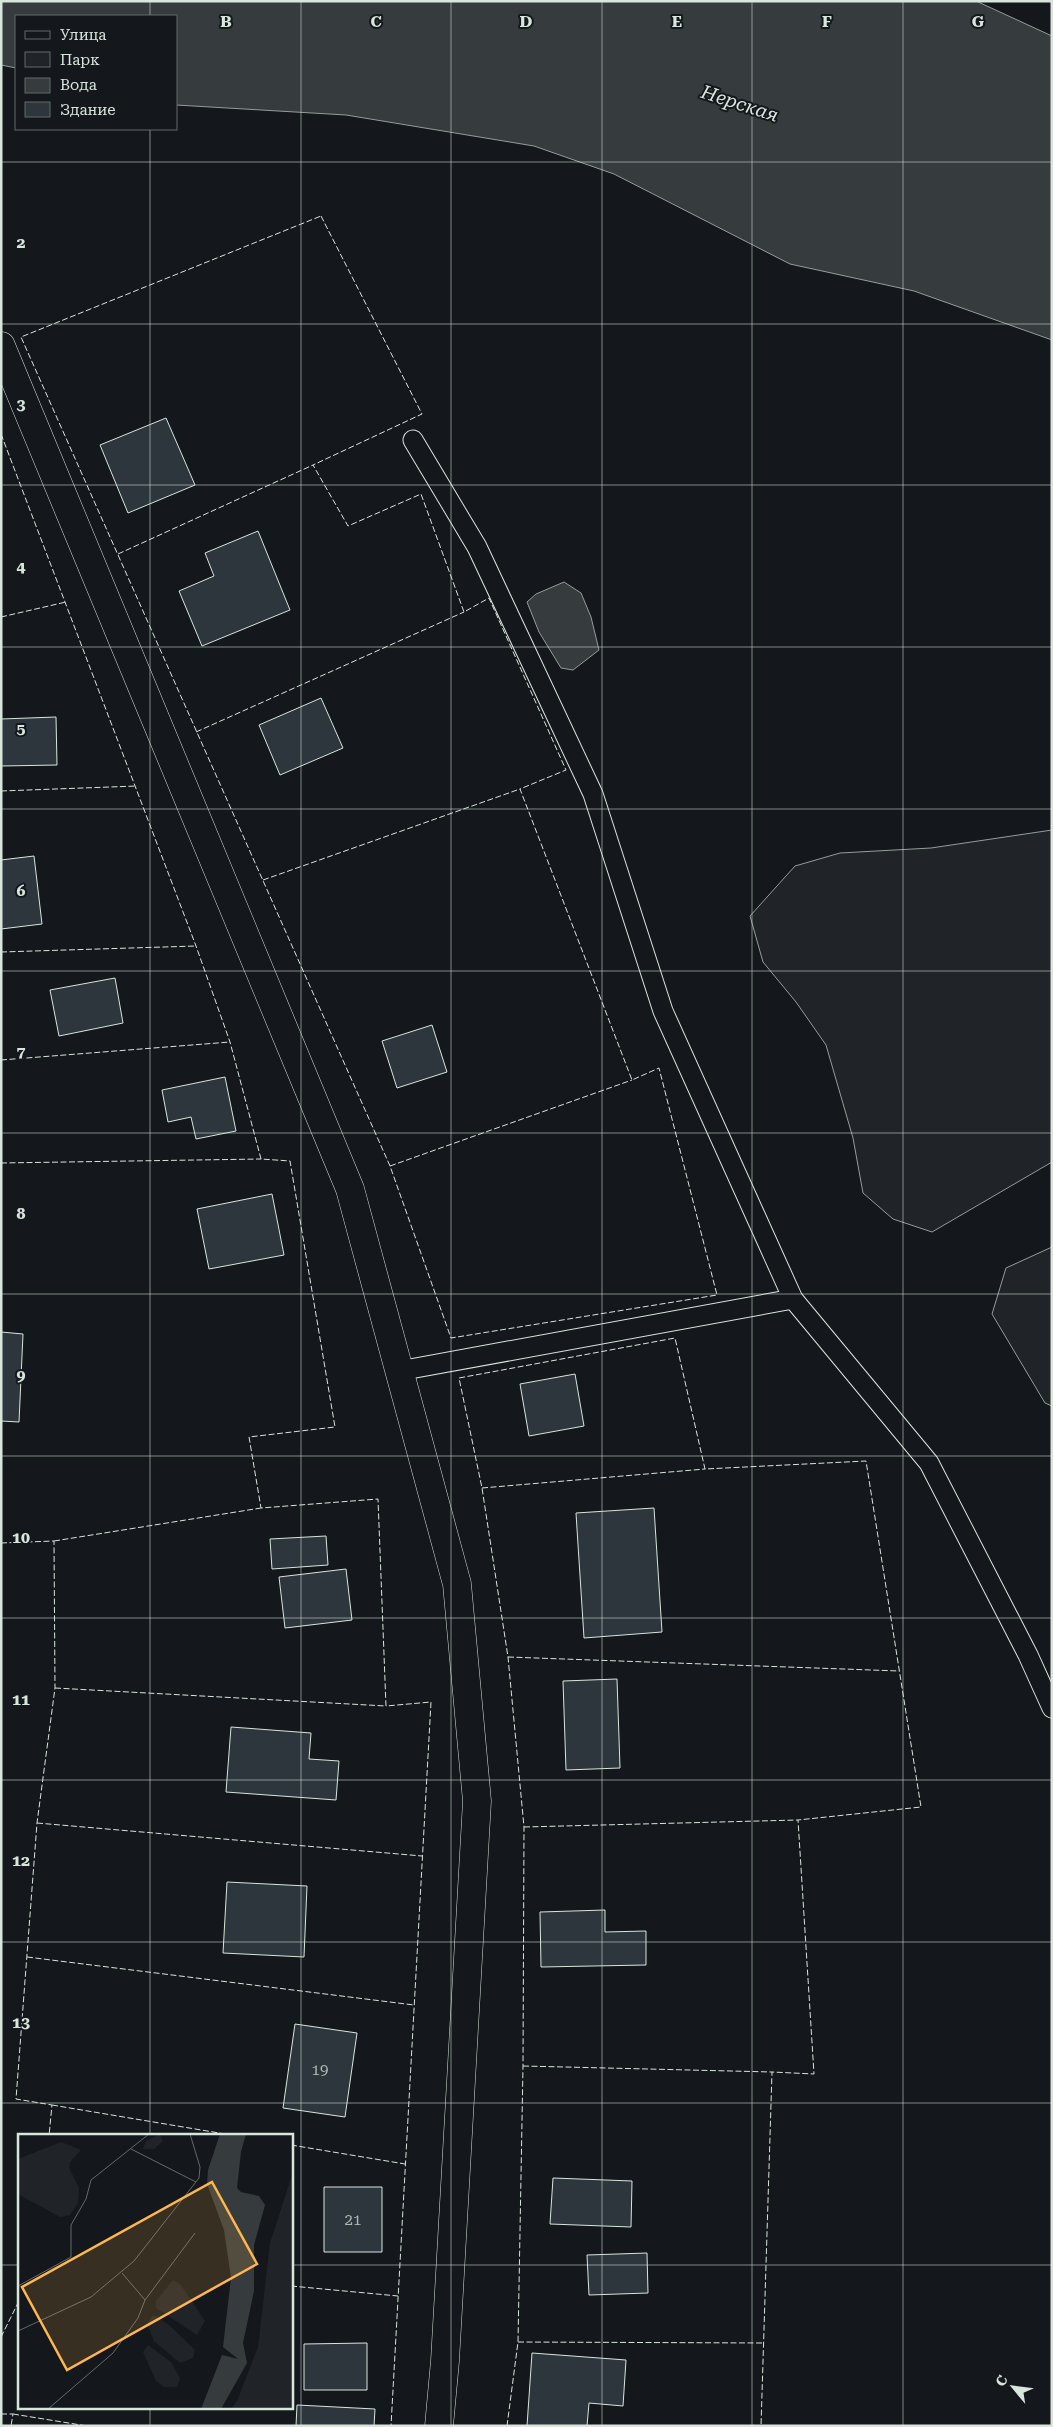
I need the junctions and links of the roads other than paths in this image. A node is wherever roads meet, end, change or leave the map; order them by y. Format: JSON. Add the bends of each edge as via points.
{"nodes":[{"id":1,"x":1,"y":346,"type":"edge"},
{"id":2,"x":413,"y":440,"type":"dead end"},
{"id":3,"x":793,"y":1299,"type":"junction"},
{"id":4,"x":399,"y":1371,"type":"junction"},
{"id":5,"x":1052,"y":1708,"type":"edge"},
{"id":6,"x":439,"y":2426,"type":"edge"}],
"edges":[{"from":1,"to":4,"type":"street","via":[[350,1189]]},
{"from":2,"to":3,"type":"lane","via":[[477,547],[593,794],[663,1011]]},
{"from":3,"to":4,"type":"lane"},
{"from":3,"to":5,"type":"lane","via":[[930,1462]]},
{"from":4,"to":6,"type":"street","via":[[458,1584],[477,1801]]}]}
